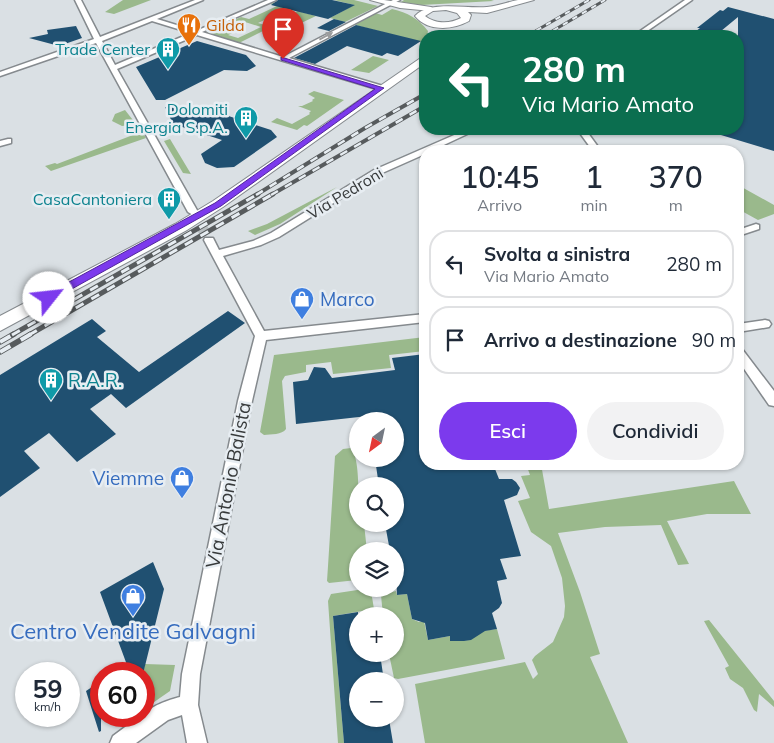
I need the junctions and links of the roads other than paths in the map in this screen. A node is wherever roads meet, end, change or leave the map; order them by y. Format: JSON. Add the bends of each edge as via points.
{"nodes":[{"id":1,"x":78,"y":0,"type":"edge"},
{"id":2,"x":200,"y":0,"type":"edge"},
{"id":3,"x":273,"y":0,"type":"edge"},
{"id":4,"x":374,"y":0,"type":"edge"},
{"id":5,"x":529,"y":0,"type":"edge"},
{"id":6,"x":538,"y":0,"type":"edge"},
{"id":7,"x":689,"y":0,"type":"edge"},
{"id":8,"x":396,"y":3,"type":"edge"},
{"id":9,"x":431,"y":9,"type":"junction"},
{"id":10,"x":456,"y":9,"type":"junction"},
{"id":11,"x":420,"y":16,"type":"junction"},
{"id":12,"x":467,"y":17,"type":"junction"},
{"id":13,"x":151,"y":19,"type":"junction"},
{"id":14,"x":88,"y":22,"type":"junction"},
{"id":15,"x":432,"y":23,"type":"junction"},
{"id":16,"x":455,"y":24,"type":"junction"},
{"id":17,"x":97,"y":26,"type":"dead end"},
{"id":18,"x":104,"y":28,"type":"dead end"},
{"id":19,"x":434,"y":30,"type":"edge"},
{"id":20,"x":454,"y":30,"type":"edge"},
{"id":21,"x":645,"y":30,"type":"edge"},
{"id":22,"x":118,"y":32,"type":"junction"},
{"id":23,"x":198,"y":34,"type":"junction"},
{"id":24,"x":98,"y":40,"type":"junction"},
{"id":25,"x":283,"y":59,"type":"junction"},
{"id":26,"x":419,"y":61,"type":"edge"},
{"id":27,"x":114,"y":68,"type":"junction"},
{"id":28,"x":0,"y":74,"type":"edge"},
{"id":29,"x":380,"y":88,"type":"junction"},
{"id":30,"x":460,"y":135,"type":"edge"},
{"id":31,"x":438,"y":145,"type":"edge"},
{"id":32,"x":419,"y":153,"type":"edge"},
{"id":33,"x":193,"y":212,"type":"tunnel mouth"},
{"id":34,"x":756,"y":227,"type":"dead end"},
{"id":35,"x":744,"y":231,"type":"edge"},
{"id":36,"x":209,"y":240,"type":"tunnel mouth"},
{"id":37,"x":216,"y":254,"type":"junction"},
{"id":38,"x":419,"y":319,"type":"edge"},
{"id":39,"x":0,"y":324,"type":"edge"},
{"id":40,"x":765,"y":324,"type":"dead end"},
{"id":41,"x":744,"y":327,"type":"edge"},
{"id":42,"x":261,"y":336,"type":"junction"},
{"id":43,"x":744,"y":360,"type":"edge"},
{"id":44,"x":774,"y":400,"type":"edge"},
{"id":45,"x":189,"y":705,"type":"junction"},
{"id":46,"x":120,"y":743,"type":"edge"},
{"id":47,"x":197,"y":743,"type":"edge"}],
"edges":[{"from":1,"to":14,"type":"street"},
{"from":2,"to":13,"type":"street"},
{"from":3,"to":23,"type":"street"},
{"from":4,"to":8,"type":"main road"},
{"from":5,"to":10,"type":"main road","via":[[487,10]]},
{"from":6,"to":12,"type":"main road","via":[[518,8]]},
{"from":7,"to":21,"type":"street"},
{"from":8,"to":9,"type":"main road"},
{"from":8,"to":11,"type":"main road"},
{"from":25,"to":8,"type":"street","one_way":true},
{"from":9,"to":10,"type":"main road"},
{"from":9,"to":11,"type":"main road"},
{"from":10,"to":12,"type":"main road"},
{"from":11,"to":15,"type":"main road"},
{"from":12,"to":16,"type":"main road"},
{"from":13,"to":22,"type":"street"},
{"from":13,"to":23,"type":"street"},
{"from":14,"to":17,"type":"street"},
{"from":14,"to":24,"type":"street"},
{"from":15,"to":16,"type":"main road"},
{"from":15,"to":19,"type":"main road"},
{"from":16,"to":20,"type":"main road"},
{"from":18,"to":22,"type":"street"},
{"from":22,"to":24,"type":"street"},
{"from":23,"to":25,"type":"street"},
{"from":23,"to":27,"type":"street"},
{"from":24,"to":27,"type":"street"},
{"from":24,"to":28,"type":"street"},
{"from":25,"to":29,"type":"street"},
{"from":26,"to":29,"type":"main road"},
{"from":27,"to":33,"type":"street"},
{"from":29,"to":39,"type":"main road","via":[[218,204]]},
{"from":30,"to":31,"type":"street","name":"Via Pedroni"},
{"from":32,"to":37,"type":"street","name":"Via Pedroni","via":[[377,172],[276,235]]},
{"from":34,"to":35,"type":"street"},
{"from":36,"to":37,"type":"street"},
{"from":37,"to":42,"type":"street"},
{"from":38,"to":42,"type":"street"},
{"from":40,"to":41,"type":"street"},
{"from":42,"to":45,"type":"street","name":"Via Antonio Balista","via":[[196,646]]},
{"from":43,"to":44,"type":"street"},
{"from":45,"to":46,"type":"street","via":[[164,712]]},
{"from":45,"to":47,"type":"street","name":"Via Antonio Balista"}]}
